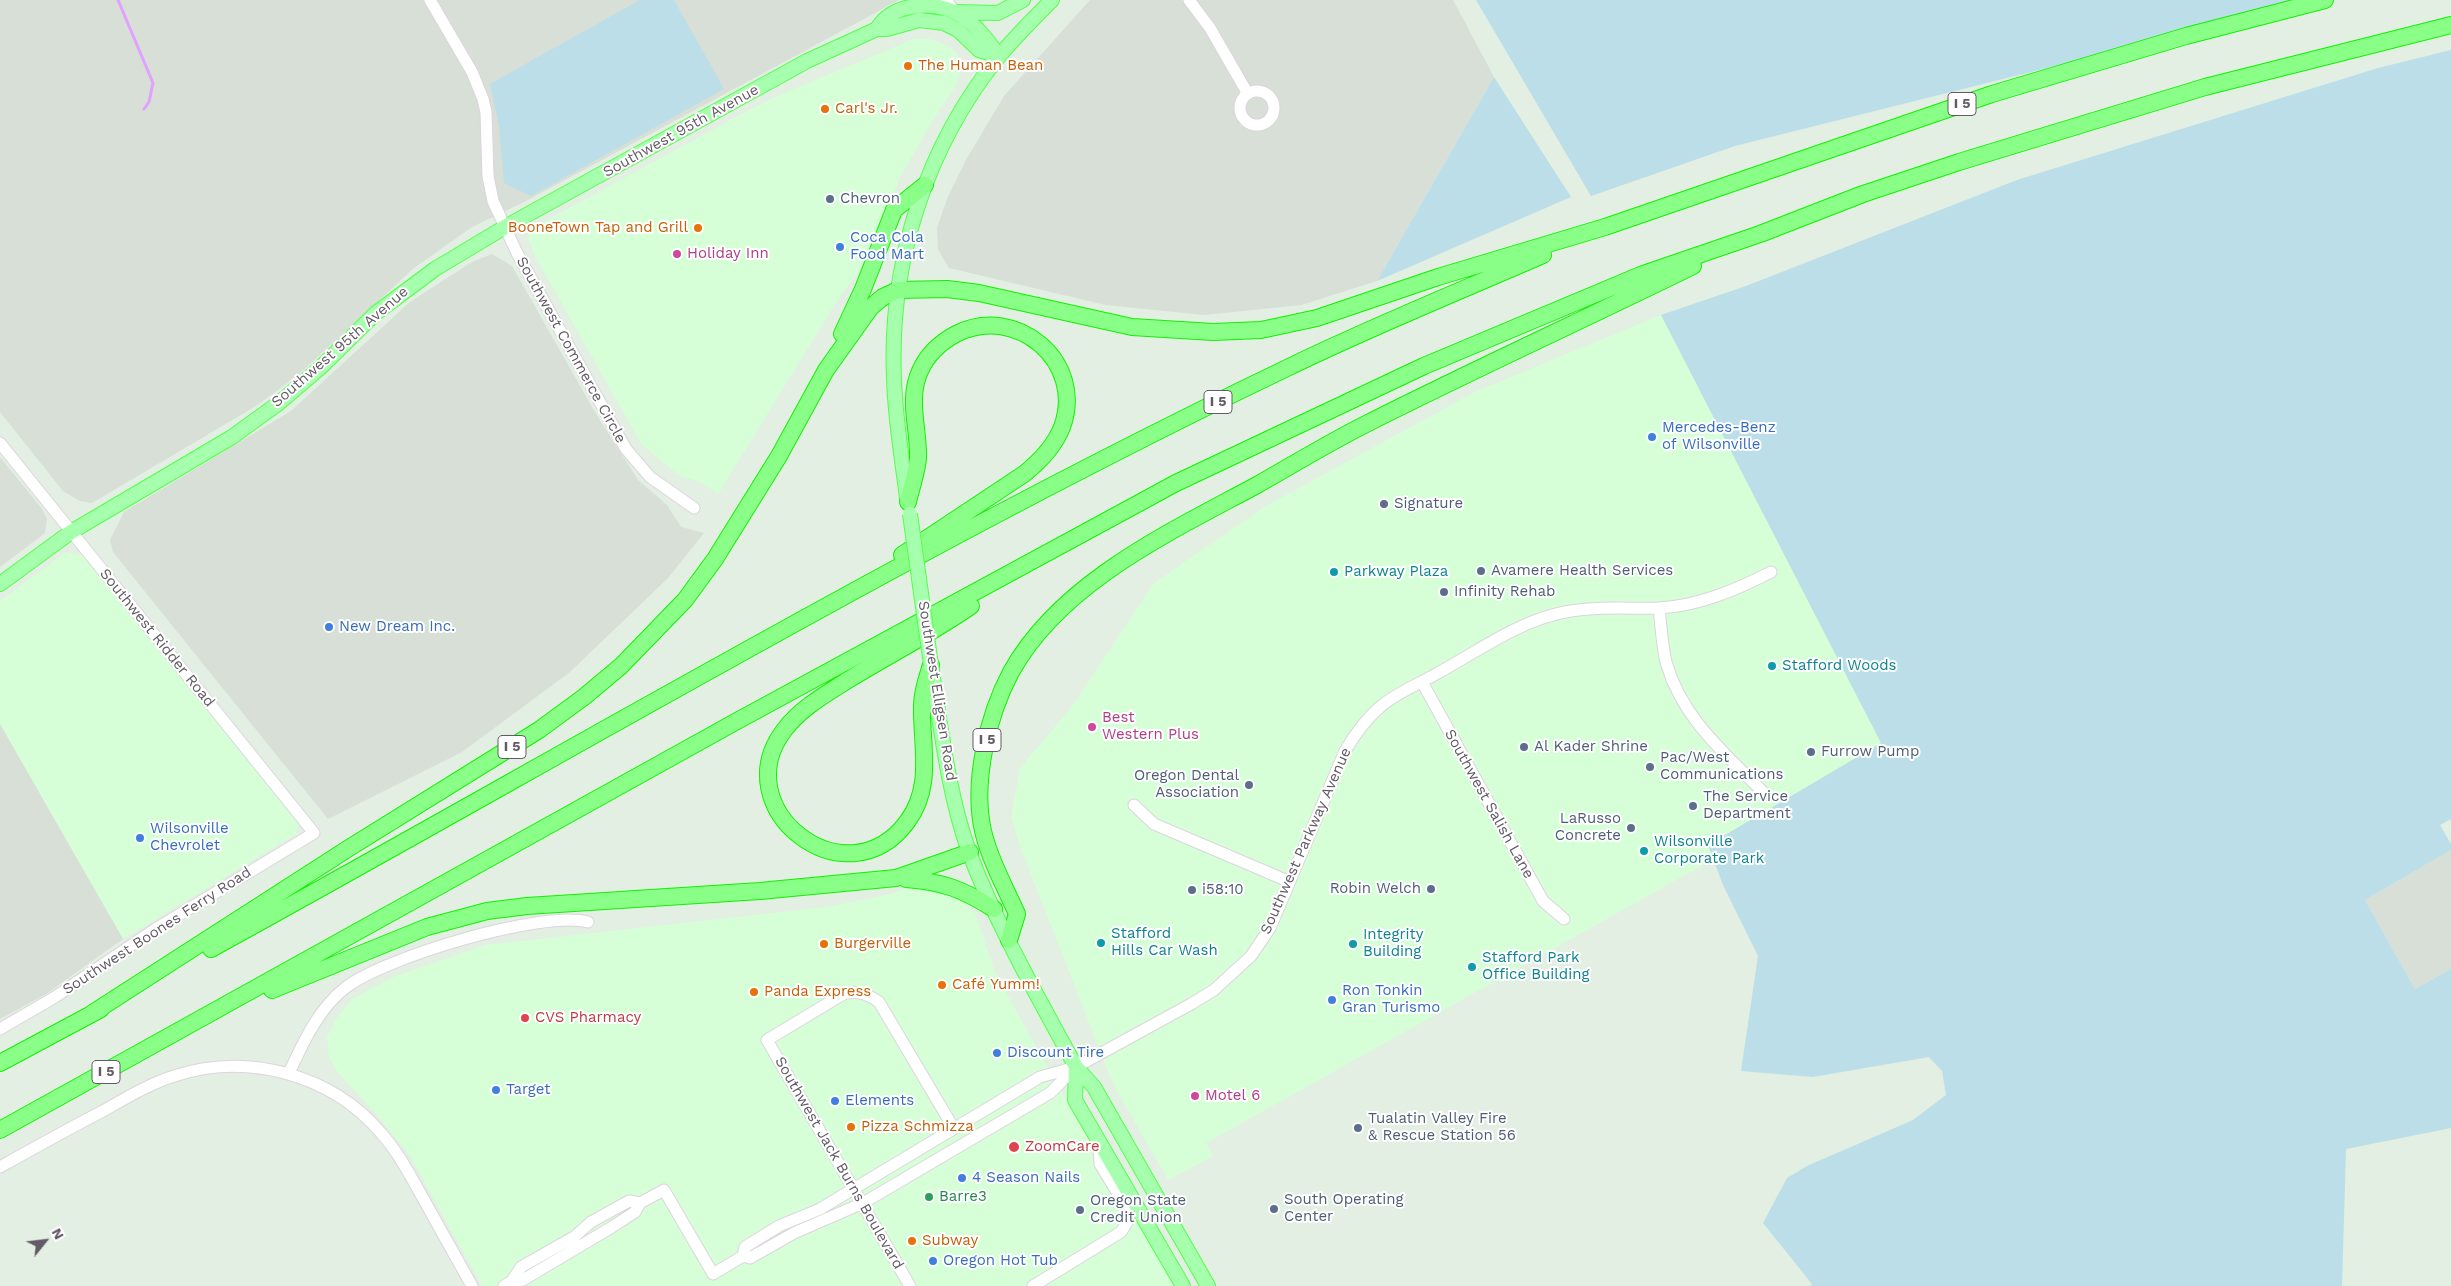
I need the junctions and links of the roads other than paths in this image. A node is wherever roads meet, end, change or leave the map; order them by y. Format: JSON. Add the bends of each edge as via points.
{"nodes":[{"id":1,"x":430,"y":0,"type":"edge"},
{"id":2,"x":1022,"y":0,"type":"edge"},
{"id":3,"x":1052,"y":0,"type":"edge"},
{"id":4,"x":1189,"y":0,"type":"edge"},
{"id":5,"x":2325,"y":0,"type":"edge"},
{"id":6,"x":942,"y":4,"type":"edge"},
{"id":7,"x":899,"y":6,"type":"edge"},
{"id":8,"x":955,"y":12,"type":"junction"},
{"id":9,"x":2451,"y":25,"type":"edge"},
{"id":10,"x":876,"y":28,"type":"junction"},
{"id":11,"x":1000,"y":56,"type":"junction"},
{"id":12,"x":1248,"y":94,"type":"dead end"},
{"id":13,"x":925,"y":185,"type":"junction"},
{"id":14,"x":506,"y":227,"type":"junction"},
{"id":15,"x":1605,"y":227,"type":"junction"},
{"id":16,"x":1760,"y":234,"type":"junction"},
{"id":17,"x":898,"y":290,"type":"junction"},
{"id":18,"x":826,"y":370,"type":"junction"},
{"id":19,"x":0,"y":443,"type":"edge"},
{"id":20,"x":694,"y":508,"type":"dead end"},
{"id":21,"x":909,"y":508,"type":"junction"},
{"id":22,"x":71,"y":532,"type":"junction"},
{"id":23,"x":1042,"y":556,"type":"junction"},
{"id":24,"x":1771,"y":572,"type":"dead end"},
{"id":25,"x":0,"y":584,"type":"edge"},
{"id":26,"x":841,"y":597,"type":"junction"},
{"id":27,"x":1659,"y":608,"type":"junction"},
{"id":28,"x":931,"y":665,"type":"junction"},
{"id":29,"x":1422,"y":682,"type":"junction"},
{"id":30,"x":1766,"y":795,"type":"dead end"},
{"id":31,"x":1134,"y":805,"type":"dead end"},
{"id":32,"x":314,"y":832,"type":"joint"},
{"id":33,"x":970,"y":852,"type":"junction"},
{"id":34,"x":896,"y":878,"type":"junction"},
{"id":35,"x":1288,"y":881,"type":"junction"},
{"id":36,"x":994,"y":909,"type":"junction"},
{"id":37,"x":1564,"y":919,"type":"dead end"},
{"id":38,"x":588,"y":922,"type":"dead end"},
{"id":39,"x":1009,"y":940,"type":"junction"},
{"id":40,"x":92,"y":1014,"type":"junction"},
{"id":41,"x":211,"y":1014,"type":"junction"},
{"id":42,"x":0,"y":1029,"type":"edge"},
{"id":43,"x":0,"y":1063,"type":"edge"},
{"id":44,"x":1076,"y":1067,"type":"junction"},
{"id":45,"x":289,"y":1073,"type":"junction"},
{"id":46,"x":953,"y":1127,"type":"junction"},
{"id":47,"x":0,"y":1130,"type":"edge"},
{"id":48,"x":1099,"y":1142,"type":"junction"},
{"id":49,"x":0,"y":1167,"type":"edge"},
{"id":50,"x":854,"y":1189,"type":"junction"},
{"id":51,"x":862,"y":1203,"type":"junction"},
{"id":52,"x":743,"y":1256,"type":"junction"},
{"id":53,"x":508,"y":1284,"type":"edge"},
{"id":54,"x":472,"y":1286,"type":"edge"},
{"id":55,"x":910,"y":1286,"type":"edge"},
{"id":56,"x":1033,"y":1286,"type":"edge"},
{"id":57,"x":1184,"y":1286,"type":"edge"},
{"id":58,"x":1208,"y":1286,"type":"edge"}],
"edges":[{"from":1,"to":14,"type":"street","name":"Southwest Commerce Circle","via":[[479,86],[486,112],[490,186],[493,201]]},
{"from":2,"to":8,"type":"main road","via":[[998,13]]},
{"from":3,"to":11,"type":"main road"},
{"from":4,"to":12,"type":"street","via":[[1210,28]]},
{"from":5,"to":15,"type":"highway","number":"I 5","via":[[2186,36],[1983,97]]},
{"from":6,"to":7,"type":"main road","name":"Southwest 95th Avenue"},
{"from":6,"to":8,"type":"main road"},
{"from":7,"to":10,"type":"main road","name":"Southwest 95th Avenue"},
{"from":8,"to":11,"type":"main road","via":[[971,23]]},
{"from":9,"to":16,"type":"highway","number":"I 5","via":[[2214,84],[2122,111],[1863,194]]},
{"from":10,"to":11,"type":"main road","name":"Southwest 95th Avenue","via":[[887,29],[919,20],[935,22],[954,27],[979,50]]},
{"from":10,"to":14,"type":"main road","name":"Southwest 95th Avenue","via":[[807,62]]},
{"from":11,"to":13,"type":"main road","via":[[951,129]]},
{"from":13,"to":17,"type":"main road","via":[[910,229]]},
{"from":13,"to":18,"type":"highway","number":"I 5","via":[[894,210]]},
{"from":14,"to":20,"type":"street","name":"Southwest Commerce Circle","via":[[626,450],[650,477]]},
{"from":14,"to":22,"type":"main road","name":"Southwest 95th Avenue","via":[[408,287],[376,312],[286,397],[232,437]]},
{"from":15,"to":17,"type":"highway","number":"I 5","via":[[1438,277],[1317,318],[1260,330],[1213,332],[1132,327],[979,293],[947,289]]},
{"from":15,"to":26,"type":"highway","number":"I 5","via":[[1289,366]]},
{"from":16,"to":23,"type":"highway","number":"I 5","via":[[1643,274],[1415,370],[1184,479]]},
{"from":16,"to":39,"type":"highway","number":"I 5","via":[[1366,424],[1119,564],[1062,607],[1036,636],[1011,672],[994,712],[980,782],[983,830],[1017,914]]},
{"from":17,"to":18,"type":"highway","number":"I 5","via":[[872,307]]},
{"from":17,"to":21,"type":"main road","name":"Southwest Elligsen Road","via":[[894,378]]},
{"from":18,"to":40,"type":"highway","number":"I 5","via":[[774,464],[715,559],[684,600],[621,666],[540,730],[349,848]]},
{"from":19,"to":22,"type":"street","name":"Southwest Ridder Road"},
{"from":21,"to":26,"type":"highway","number":"I 5","via":[[918,458],[915,385],[928,356],[948,338],[983,325],[1012,328],[1037,340],[1056,362],[1064,382],[1066,402],[1062,427],[1046,451],[1024,474]]},
{"from":21,"to":28,"type":"main road","name":"Southwest Elligsen Road","bridge":true},
{"from":22,"to":25,"type":"main road","name":"Southwest 95th Avenue"},
{"from":22,"to":32,"type":"street","name":"Southwest Ridder Road"},
{"from":23,"to":28,"type":"highway","number":"I 5","via":[[968,608],[828,693],[785,729],[771,761],[770,786],[782,819],[798,836],[817,848],[847,853],[888,840],[907,822],[921,797],[924,780],[922,694]]},
{"from":23,"to":41,"type":"highway","number":"I 5"},
{"from":24,"to":27,"type":"street","name":"Southwest Parkway Avenue","via":[[1728,592]]},
{"from":26,"to":40,"type":"highway","number":"I 5","via":[[441,823]]},
{"from":27,"to":29,"type":"street","name":"Southwest Parkway Avenue","via":[[1604,607],[1564,612],[1508,633]]},
{"from":27,"to":30,"type":"street","via":[[1666,660],[1678,696],[1699,728]]},
{"from":28,"to":33,"type":"main road","name":"Southwest Elligsen Road","via":[[950,781]]},
{"from":29,"to":35,"type":"street","name":"Southwest Parkway Avenue","via":[[1382,705],[1361,726],[1345,751]]},
{"from":29,"to":37,"type":"street","name":"Southwest Salish Lane","via":[[1543,901]]},
{"from":31,"to":35,"type":"street","via":[[1154,824]]},
{"from":32,"to":42,"type":"street","name":"Southwest Boones Ferry Road"},
{"from":33,"to":34,"type":"highway","number":"I 5"},
{"from":33,"to":36,"type":"main road","name":"Southwest Elligsen Road"},
{"from":34,"to":36,"type":"highway","number":"I 5","via":[[933,881],[962,890]]},
{"from":34,"to":41,"type":"highway","number":"I 5","via":[[527,906],[487,912],[427,927]]},
{"from":35,"to":44,"type":"street","name":"Southwest Parkway Avenue","via":[[1270,928],[1240,968],[1214,990]]},
{"from":36,"to":39,"type":"main road","name":"Southwest Elligsen Road"},
{"from":38,"to":45,"type":"street","via":[[574,918],[553,920],[483,934],[392,963],[367,975],[345,988],[326,1006],[301,1046]]},
{"from":39,"to":44,"type":"main road","name":"Southwest Elligsen Road"},
{"from":40,"to":43,"type":"highway","number":"I 5"},
{"from":41,"to":47,"type":"highway","number":"I 5"},
{"from":44,"to":46,"type":"street","via":[[1040,1076]]},
{"from":44,"to":48,"type":"main road","name":"Southwest Elligsen Road","via":[[1075,1100]]},
{"from":44,"to":51,"type":"street","via":[[1050,1093]]},
{"from":44,"to":58,"type":"main road","name":"Southwest Elligsen Road","via":[[1094,1087]]},
{"from":45,"to":49,"type":"street","via":[[234,1067],[172,1076]]},
{"from":45,"to":54,"type":"street","via":[[334,1094],[380,1131],[402,1160]]},
{"from":46,"to":50,"type":"street"},
{"from":46,"to":50,"type":"street","name":"Southwest Jack Burns Boulevard","via":[[879,1002],[865,994],[845,994],[767,1040]]},
{"from":48,"to":56,"type":"street","via":[[1100,1164],[1128,1210],[1129,1219],[1121,1232]]},
{"from":48,"to":57,"type":"main road","name":"Southwest Elligsen Road"},
{"from":50,"to":51,"type":"street","name":"Southwest Jack Burns Boulevard"},
{"from":50,"to":52,"type":"street","via":[[820,1209],[779,1226],[745,1247]]},
{"from":51,"to":52,"type":"street","via":[[794,1233],[750,1258]]},
{"from":51,"to":55,"type":"street","name":"Southwest Jack Burns Boulevard"},
{"from":52,"to":53,"type":"street","via":[[713,1274],[664,1190],[640,1203],[635,1212],[606,1230],[523,1280]]}]}
